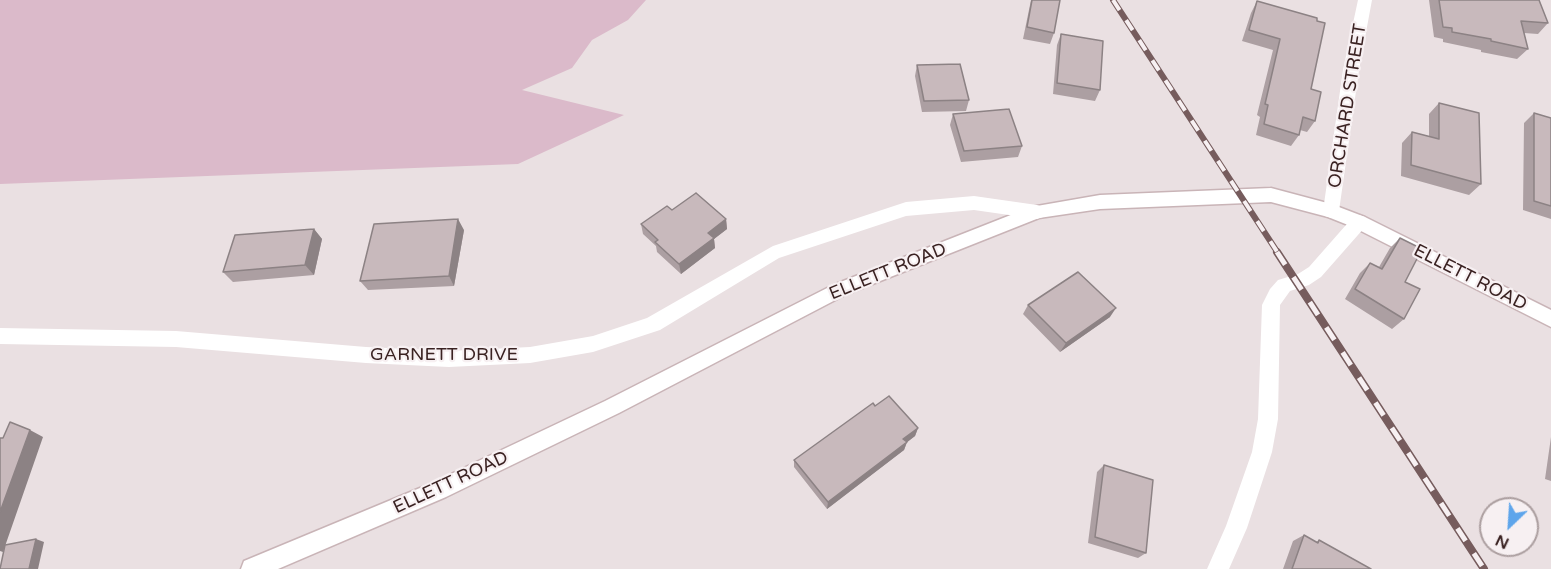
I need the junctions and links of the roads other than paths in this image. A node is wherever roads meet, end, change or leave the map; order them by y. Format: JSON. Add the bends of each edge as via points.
{"nodes":[{"id":1,"x":1365,"y":0,"type":"edge"},
{"id":2,"x":1331,"y":211,"type":"junction"},
{"id":3,"x":1037,"y":212,"type":"junction"},
{"id":4,"x":1359,"y":222,"type":"junction"},
{"id":5,"x":1551,"y":319,"type":"edge"},
{"id":6,"x":0,"y":336,"type":"edge"},
{"id":7,"x":252,"y":569,"type":"edge"},
{"id":8,"x":1218,"y":569,"type":"edge"}],
"edges":[{"from":1,"to":2,"type":"street","name":"ORCHARD STREET"},
{"from":2,"to":3,"type":"street","name":"ELLETT ROAD","via":[[1271,195],[1100,202]]},
{"from":2,"to":4,"type":"street","name":"ELLETT ROAD"},
{"from":3,"to":6,"type":"street","name":"GARNETT DRIVE","via":[[974,203],[906,209],[773,253],[653,324],[593,344],[530,355],[449,359],[176,339]]},
{"from":3,"to":7,"type":"street","name":"ELLETT ROAD","via":[[839,290],[440,490]]},
{"from":4,"to":5,"type":"street","name":"ELLETT ROAD"},
{"from":4,"to":8,"type":"street","via":[[1315,272],[1284,285],[1271,305],[1268,419],[1262,452]]}]}
